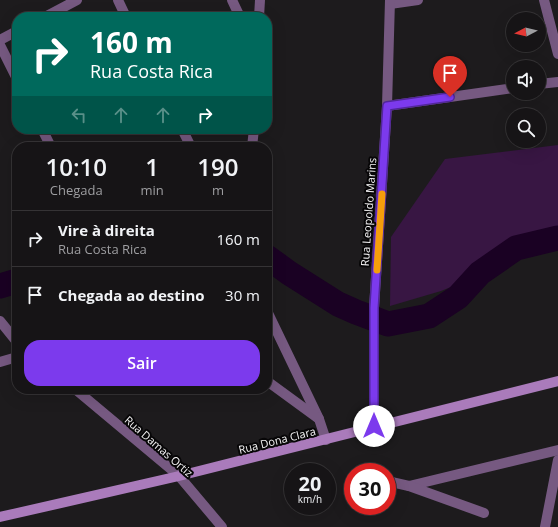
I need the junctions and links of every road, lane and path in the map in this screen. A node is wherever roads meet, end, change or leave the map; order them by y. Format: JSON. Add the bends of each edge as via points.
{"nodes":[{"id":1,"x":77,"y":0,"type":"edge"},
{"id":2,"x":118,"y":0,"type":"edge"},
{"id":3,"x":232,"y":0,"type":"edge"},
{"id":4,"x":260,"y":0,"type":"edge"},
{"id":5,"x":418,"y":0,"type":"edge"},
{"id":6,"x":544,"y":0,"type":"edge"},
{"id":7,"x":390,"y":2,"type":"edge"},
{"id":8,"x":54,"y":12,"type":"edge"},
{"id":9,"x":124,"y":12,"type":"edge"},
{"id":10,"x":238,"y":12,"type":"edge"},
{"id":11,"x":259,"y":12,"type":"edge"},
{"id":12,"x":12,"y":34,"type":"edge"},
{"id":13,"x":0,"y":40,"type":"edge"},
{"id":14,"x":0,"y":45,"type":"edge"},
{"id":15,"x":558,"y":54,"type":"edge"},
{"id":16,"x":12,"y":69,"type":"edge"},
{"id":17,"x":558,"y":82,"type":"edge"},
{"id":18,"x":546,"y":83,"type":"edge"},
{"id":19,"x":506,"y":89,"type":"edge"},
{"id":20,"x":387,"y":106,"type":"junction"},
{"id":21,"x":0,"y":321,"type":"edge"},
{"id":22,"x":272,"y":322,"type":"edge"},
{"id":23,"x":12,"y":336,"type":"edge"},
{"id":24,"x":12,"y":358,"type":"edge"},
{"id":25,"x":0,"y":362,"type":"edge"},
{"id":26,"x":558,"y":381,"type":"edge"},
{"id":27,"x":272,"y":385,"type":"edge"},
{"id":28,"x":81,"y":394,"type":"edge"},
{"id":29,"x":318,"y":419,"type":"junction"},
{"id":30,"x":374,"y":426,"type":"junction"},
{"id":31,"x":326,"y":440,"type":"junction"},
{"id":32,"x":558,"y":450,"type":"edge"},
{"id":33,"x":558,"y":460,"type":"edge"},
{"id":34,"x":179,"y":476,"type":"junction"},
{"id":35,"x":396,"y":483,"type":"edge"},
{"id":36,"x":409,"y":486,"type":"junction"},
{"id":37,"x":484,"y":513,"type":"dead end"},
{"id":38,"x":0,"y":517,"type":"edge"},
{"id":39,"x":222,"y":527,"type":"edge"},
{"id":40,"x":545,"y":527,"type":"edge"}],
"edges":[{"from":1,"to":8,"type":"street"},
{"from":2,"to":9,"type":"street"},
{"from":3,"to":10,"type":"street"},
{"from":4,"to":11,"type":"street"},
{"from":5,"to":7,"type":"street"},
{"from":6,"to":15,"type":"street"},
{"from":7,"to":20,"type":"street","name":"Rua Leopoldo Marins"},
{"from":12,"to":13,"type":"street"},
{"from":14,"to":16,"type":"street"},
{"from":17,"to":18,"type":"street"},
{"from":19,"to":20,"type":"street"},
{"from":20,"to":30,"type":"street","name":"Rua Leopoldo Marins","via":[[374,308]]},
{"from":21,"to":23,"type":"street"},
{"from":22,"to":29,"type":"street"},
{"from":24,"to":25,"type":"street"},
{"from":26,"to":30,"type":"street","name":"Rua Dona Clara"},
{"from":27,"to":29,"type":"street"},
{"from":28,"to":34,"type":"street","name":"Rua Damas Ortiz"},
{"from":29,"to":31,"type":"street"},
{"from":30,"to":31,"type":"street","name":"Rua Dona Clara"},
{"from":31,"to":34,"type":"street","name":"Rua Dona Clara"},
{"from":32,"to":36,"type":"street"},
{"from":33,"to":40,"type":"street"},
{"from":34,"to":38,"type":"street","name":"Rua Dona Clara"},
{"from":34,"to":39,"type":"street","name":"Rua Damas Ortiz"},
{"from":35,"to":36,"type":"street"},
{"from":36,"to":37,"type":"street"}]}
